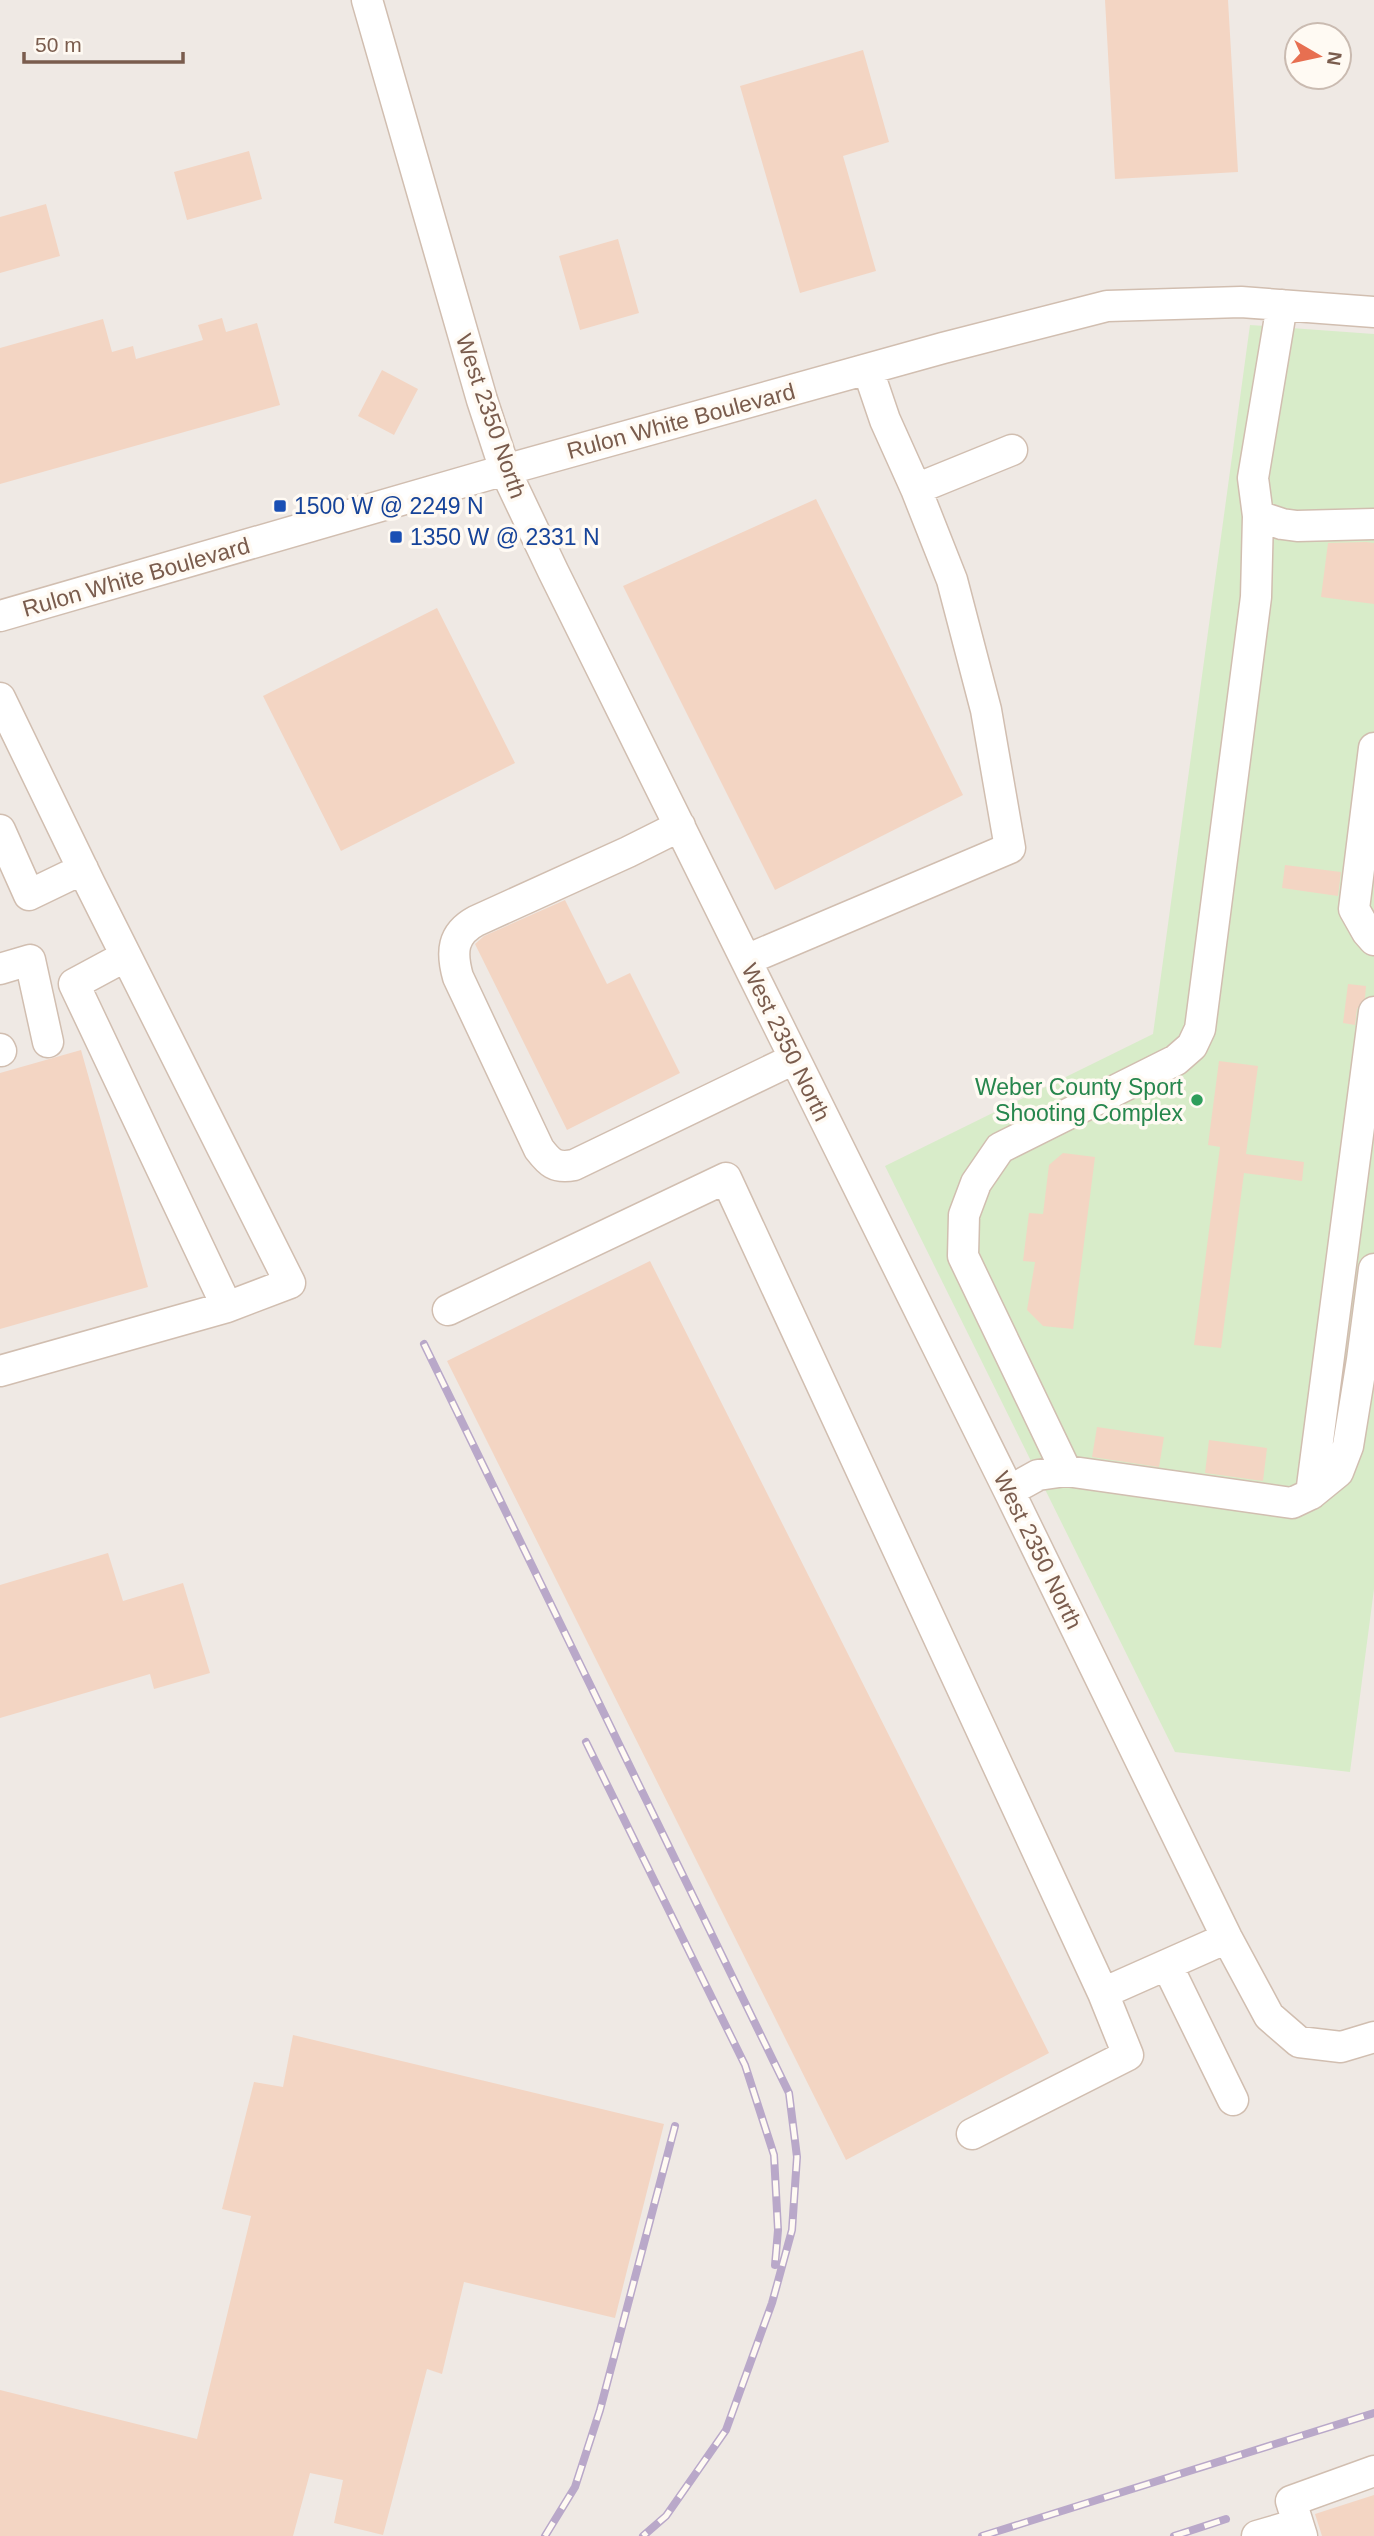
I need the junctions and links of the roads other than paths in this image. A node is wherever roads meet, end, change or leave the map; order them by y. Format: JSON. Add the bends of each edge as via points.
{"nodes":[{"id":1,"x":367,"y":0,"type":"edge"},
{"id":2,"x":1282,"y":305,"type":"junction"},
{"id":3,"x":1374,"y":312,"type":"edge"},
{"id":4,"x":868,"y":370,"type":"junction"},
{"id":5,"x":1012,"y":450,"type":"dead end"},
{"id":6,"x":505,"y":470,"type":"junction"},
{"id":7,"x":916,"y":489,"type":"junction"},
{"id":8,"x":1258,"y":516,"type":"junction"},
{"id":9,"x":1374,"y":524,"type":"edge"},
{"id":10,"x":0,"y":616,"type":"edge"},
{"id":11,"x":1,"y":701,"type":"edge"},
{"id":12,"x":1374,"y":748,"type":"edge"},
{"id":13,"x":680,"y":826,"type":"junction"},
{"id":14,"x":0,"y":830,"type":"edge"},
{"id":15,"x":83,"y":869,"type":"junction"},
{"id":16,"x":1374,"y":940,"type":"edge"},
{"id":17,"x":126,"y":956,"type":"junction"},
{"id":18,"x":746,"y":960,"type":"junction"},
{"id":19,"x":0,"y":969,"type":"edge"},
{"id":20,"x":1374,"y":1012,"type":"edge"},
{"id":21,"x":48,"y":1042,"type":"dead end"},
{"id":22,"x":794,"y":1059,"type":"junction"},
{"id":23,"x":1374,"y":1269,"type":"edge"},
{"id":24,"x":227,"y":1307,"type":"junction"},
{"id":25,"x":448,"y":1310,"type":"dead end"},
{"id":26,"x":0,"y":1371,"type":"edge"},
{"id":27,"x":1066,"y":1471,"type":"junction"},
{"id":28,"x":1009,"y":1491,"type":"junction"},
{"id":29,"x":1311,"y":1494,"type":"junction"},
{"id":30,"x":1227,"y":1938,"type":"junction"},
{"id":31,"x":1167,"y":1965,"type":"junction"},
{"id":32,"x":1103,"y":1993,"type":"junction"},
{"id":33,"x":1374,"y":2037,"type":"edge"},
{"id":34,"x":1233,"y":2100,"type":"dead end"},
{"id":35,"x":972,"y":2134,"type":"dead end"},
{"id":36,"x":1374,"y":2471,"type":"edge"},
{"id":37,"x":1300,"y":2530,"type":"edge"},
{"id":38,"x":1257,"y":2536,"type":"edge"}],
"edges":[{"from":1,"to":6,"type":"street","name":"West 2350 North"},
{"from":2,"to":3,"type":"street","name":"Rulon White Boulevard"},
{"from":2,"to":4,"type":"street","name":"Rulon White Boulevard","via":[[1107,306]]},
{"from":2,"to":8,"type":"street","via":[[1252,478]]},
{"from":4,"to":6,"type":"street","name":"Rulon White Boulevard"},
{"from":4,"to":7,"type":"street"},
{"from":5,"to":7,"type":"street"},
{"from":6,"to":10,"type":"street","name":"Rulon White Boulevard"},
{"from":6,"to":13,"type":"street","name":"West 2350 North"},
{"from":7,"to":18,"type":"street","via":[[952,580],[983,697],[1010,848]]},
{"from":8,"to":9,"type":"street","via":[[1297,526]]},
{"from":8,"to":27,"type":"street","via":[[1256,597],[1200,1029],[1192,1046],[1176,1060],[1000,1148],[976,1183],[964,1215],[963,1256]]},
{"from":11,"to":15,"type":"street"},
{"from":12,"to":16,"type":"street","via":[[1354,909]]},
{"from":13,"to":18,"type":"street","name":"West 2350 North"},
{"from":13,"to":22,"type":"street","via":[[476,921],[458,935],[454,954],[458,976],[539,1149],[552,1165],[573,1165]]},
{"from":14,"to":15,"type":"street","via":[[29,895]]},
{"from":15,"to":17,"type":"street"},
{"from":17,"to":24,"type":"street","via":[[74,984]]},
{"from":17,"to":24,"type":"street","via":[[290,1283]]},
{"from":18,"to":22,"type":"street","name":"West 2350 North"},
{"from":19,"to":21,"type":"street","via":[[30,960]]},
{"from":20,"to":29,"type":"street"},
{"from":22,"to":28,"type":"street","name":"West 2350 North"},
{"from":23,"to":29,"type":"street","via":[[1348,1446],[1338,1472]]},
{"from":24,"to":26,"type":"street"},
{"from":25,"to":32,"type":"street","via":[[726,1178]]},
{"from":27,"to":28,"type":"street","via":[[1038,1475]]},
{"from":27,"to":29,"type":"street","via":[[1292,1503]]},
{"from":28,"to":30,"type":"street","name":"West 2350 North"},
{"from":30,"to":31,"type":"street"},
{"from":30,"to":33,"type":"street","name":"West 2350 North","via":[[1269,2016],[1299,2042],[1341,2047]]},
{"from":31,"to":32,"type":"street"},
{"from":31,"to":34,"type":"street"},
{"from":32,"to":35,"type":"street","via":[[1129,2055]]},
{"from":36,"to":37,"type":"street","via":[[1291,2501]]},
{"from":37,"to":38,"type":"street"}]}
